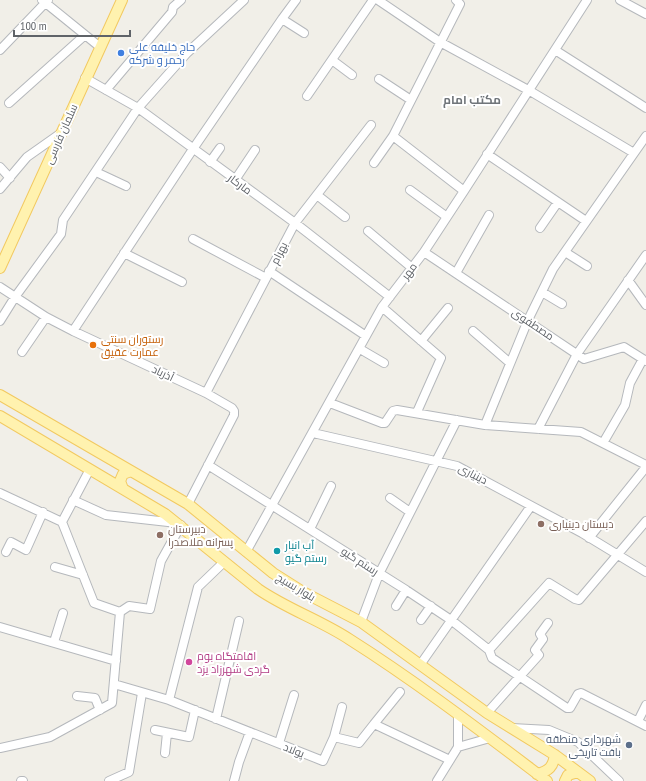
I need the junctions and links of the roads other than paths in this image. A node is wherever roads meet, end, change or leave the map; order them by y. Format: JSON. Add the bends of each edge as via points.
{"nodes":[{"id":1,"x":122,"y":0,"type":"edge"},
{"id":2,"x":181,"y":0,"type":"edge"},
{"id":3,"x":244,"y":0,"type":"edge"},
{"id":4,"x":296,"y":0,"type":"edge"},
{"id":5,"x":373,"y":0,"type":"edge"},
{"id":6,"x":378,"y":0,"type":"edge"},
{"id":7,"x":456,"y":0,"type":"edge"},
{"id":8,"x":587,"y":0,"type":"edge"},
{"id":9,"x":620,"y":0,"type":"edge"},
{"id":10,"x":45,"y":1,"type":"edge"},
{"id":11,"x":646,"y":14,"type":"edge"},
{"id":12,"x":282,"y":18,"type":"junction"},
{"id":13,"x":304,"y":33,"type":"dead end"},
{"id":14,"x":85,"y":35,"type":"junction"},
{"id":15,"x":440,"y":42,"type":"junction"},
{"id":16,"x":100,"y":47,"type":"junction"},
{"id":17,"x":0,"y":50,"type":"edge"},
{"id":18,"x":555,"y":50,"type":"junction"},
{"id":19,"x":332,"y":60,"type":"junction"},
{"id":20,"x":352,"y":75,"type":"dead end"},
{"id":21,"x":85,"y":78,"type":"junction"},
{"id":22,"x":379,"y":79,"type":"dead end"},
{"id":23,"x":106,"y":90,"type":"junction"},
{"id":24,"x":530,"y":91,"type":"junction"},
{"id":25,"x":308,"y":96,"type":"dead end"},
{"id":26,"x":411,"y":100,"type":"junction"},
{"id":27,"x":9,"y":103,"type":"dead end"},
{"id":28,"x":138,"y":108,"type":"junction"},
{"id":29,"x":646,"y":108,"type":"edge"},
{"id":30,"x":371,"y":125,"type":"dead end"},
{"id":31,"x":61,"y":133,"type":"junction"},
{"id":32,"x":393,"y":136,"type":"junction"},
{"id":33,"x":646,"y":136,"type":"edge"},
{"id":34,"x":220,"y":148,"type":"dead end"},
{"id":35,"x":192,"y":149,"type":"junction"},
{"id":36,"x":255,"y":150,"type":"dead end"},
{"id":37,"x":634,"y":153,"type":"junction"},
{"id":38,"x":487,"y":154,"type":"junction"},
{"id":39,"x":210,"y":162,"type":"junction"},
{"id":40,"x":374,"y":163,"type":"dead end"},
{"id":41,"x":0,"y":168,"type":"edge"},
{"id":42,"x":96,"y":172,"type":"junction"},
{"id":43,"x":10,"y":178,"type":"junction"},
{"id":44,"x":235,"y":180,"type":"junction"},
{"id":45,"x":126,"y":186,"type":"dead end"},
{"id":46,"x":0,"y":189,"type":"edge"},
{"id":47,"x":410,"y":190,"type":"dead end"},
{"id":48,"x":464,"y":191,"type":"junction"},
{"id":49,"x":317,"y":195,"type":"junction"},
{"id":50,"x":558,"y":202,"type":"junction"},
{"id":51,"x":489,"y":215,"type":"dead end"},
{"id":52,"x":345,"y":217,"type":"dead end"},
{"id":53,"x":447,"y":217,"type":"junction"},
{"id":54,"x":586,"y":221,"type":"junction"},
{"id":55,"x":295,"y":223,"type":"junction"},
{"id":56,"x":540,"y":228,"type":"dead end"},
{"id":57,"x":368,"y":232,"type":"dead end"},
{"id":58,"x":193,"y":239,"type":"dead end"},
{"id":59,"x":424,"y":252,"type":"junction"},
{"id":60,"x":565,"y":252,"type":"junction"},
{"id":61,"x":124,"y":253,"type":"junction"},
{"id":62,"x":644,"y":261,"type":"edge"},
{"id":63,"x":587,"y":266,"type":"dead end"},
{"id":64,"x":0,"y":268,"type":"edge"},
{"id":65,"x":412,"y":268,"type":"junction"},
{"id":66,"x":456,"y":273,"type":"junction"},
{"id":67,"x":268,"y":275,"type":"junction"},
{"id":68,"x":628,"y":280,"type":"junction"},
{"id":69,"x":182,"y":282,"type":"dead end"},
{"id":70,"x":0,"y":287,"type":"edge"},
{"id":71,"x":542,"y":292,"type":"junction"},
{"id":72,"x":15,"y":297,"type":"junction"},
{"id":73,"x":390,"y":297,"type":"junction"},
{"id":74,"x":562,"y":304,"type":"dead end"},
{"id":75,"x":646,"y":305,"type":"edge"},
{"id":76,"x":382,"y":308,"type":"junction"},
{"id":77,"x":448,"y":308,"type":"dead end"},
{"id":78,"x":46,"y":317,"type":"junction"},
{"id":79,"x":528,"y":320,"type":"junction"},
{"id":80,"x":0,"y":321,"type":"edge"},
{"id":81,"x":73,"y":331,"type":"junction"},
{"id":82,"x":473,"y":331,"type":"dead end"},
{"id":83,"x":366,"y":336,"type":"junction"},
{"id":84,"x":421,"y":341,"type":"junction"},
{"id":85,"x":360,"y":348,"type":"junction"},
{"id":86,"x":22,"y":352,"type":"dead end"},
{"id":87,"x":577,"y":354,"type":"junction"},
{"id":88,"x":644,"y":360,"type":"edge"},
{"id":89,"x":510,"y":363,"type":"junction"},
{"id":90,"x":384,"y":364,"type":"dead end"},
{"id":91,"x":206,"y":393,"type":"junction"},
{"id":92,"x":0,"y":395,"type":"edge"},
{"id":93,"x":330,"y":403,"type":"junction"},
{"id":94,"x":418,"y":412,"type":"junction"},
{"id":95,"x":0,"y":416,"type":"edge"},
{"id":96,"x":457,"y":420,"type":"junction"},
{"id":97,"x":484,"y":425,"type":"junction"},
{"id":98,"x":538,"y":429,"type":"junction"},
{"id":99,"x":313,"y":433,"type":"junction"},
{"id":100,"x":603,"y":443,"type":"junction"},
{"id":101,"x":108,"y":458,"type":"junction"},
{"id":102,"x":437,"y":460,"type":"junction"},
{"id":103,"x":208,"y":465,"type":"junction"},
{"id":104,"x":646,"y":466,"type":"edge"},
{"id":105,"x":93,"y":470,"type":"junction"},
{"id":106,"x":131,"y":471,"type":"junction"},
{"id":107,"x":331,"y":486,"type":"dead end"},
{"id":108,"x":123,"y":489,"type":"junction"},
{"id":109,"x":0,"y":493,"type":"edge"},
{"id":110,"x":390,"y":498,"type":"dead end"},
{"id":111,"x":73,"y":500,"type":"junction"},
{"id":112,"x":188,"y":504,"type":"junction"},
{"id":113,"x":272,"y":505,"type":"junction"},
{"id":114,"x":531,"y":506,"type":"junction"},
{"id":115,"x":43,"y":512,"type":"junction"},
{"id":116,"x":410,"y":512,"type":"junction"},
{"id":117,"x":646,"y":521,"type":"edge"},
{"id":118,"x":62,"y":522,"type":"junction"},
{"id":119,"x":180,"y":524,"type":"junction"},
{"id":120,"x":310,"y":529,"type":"junction"},
{"id":121,"x":589,"y":538,"type":"junction"},
{"id":122,"x":6,"y":552,"type":"dead end"},
{"id":123,"x":246,"y":552,"type":"junction"},
{"id":124,"x":617,"y":554,"type":"junction"},
{"id":125,"x":223,"y":563,"type":"junction"},
{"id":126,"x":55,"y":568,"type":"dead end"},
{"id":127,"x":646,"y":572,"type":"edge"},
{"id":128,"x":83,"y":574,"type":"junction"},
{"id":129,"x":379,"y":574,"type":"junction"},
{"id":130,"x":406,"y":590,"type":"junction"},
{"id":131,"x":396,"y":606,"type":"dead end"},
{"id":132,"x":430,"y":606,"type":"junction"},
{"id":133,"x":120,"y":612,"type":"junction"},
{"id":134,"x":63,"y":614,"type":"dead end"},
{"id":135,"x":421,"y":620,"type":"dead end"},
{"id":136,"x":450,"y":620,"type":"junction"},
{"id":137,"x":239,"y":621,"type":"dead end"},
{"id":138,"x":361,"y":622,"type":"junction"},
{"id":139,"x":548,"y":623,"type":"dead end"},
{"id":140,"x":0,"y":627,"type":"edge"},
{"id":141,"x":54,"y":642,"type":"junction"},
{"id":142,"x":489,"y":650,"type":"junction"},
{"id":143,"x":116,"y":660,"type":"junction"},
{"id":144,"x":420,"y":665,"type":"junction"},
{"id":145,"x":519,"y":677,"type":"junction"},
{"id":146,"x":114,"y":684,"type":"junction"},
{"id":147,"x":400,"y":692,"type":"dead end"},
{"id":148,"x":142,"y":693,"type":"junction"},
{"id":149,"x":294,"y":695,"type":"dead end"},
{"id":150,"x":77,"y":696,"type":"dead end"},
{"id":151,"x":169,"y":700,"type":"junction"},
{"id":152,"x":646,"y":705,"type":"edge"},
{"id":153,"x":342,"y":707,"type":"dead end"},
{"id":154,"x":100,"y":710,"type":"junction"},
{"id":155,"x":195,"y":710,"type":"junction"},
{"id":156,"x":488,"y":712,"type":"junction"},
{"id":157,"x":458,"y":714,"type":"junction"},
{"id":158,"x":216,"y":719,"type":"junction"},
{"id":159,"x":638,"y":721,"type":"junction"},
{"id":160,"x":374,"y":724,"type":"junction"},
{"id":161,"x":646,"y":726,"type":"edge"},
{"id":162,"x":512,"y":728,"type":"junction"},
{"id":163,"x":155,"y":730,"type":"dead end"},
{"id":164,"x":250,"y":732,"type":"junction"},
{"id":165,"x":167,"y":733,"type":"junction"},
{"id":166,"x":334,"y":737,"type":"junction"},
{"id":167,"x":490,"y":738,"type":"junction"},
{"id":168,"x":278,"y":743,"type":"junction"},
{"id":169,"x":458,"y":747,"type":"junction"},
{"id":170,"x":0,"y":748,"type":"edge"},
{"id":171,"x":165,"y":753,"type":"dead end"},
{"id":172,"x":555,"y":755,"type":"junction"},
{"id":173,"x":450,"y":760,"type":"junction"},
{"id":174,"x":578,"y":772,"type":"junction"},
{"id":175,"x":537,"y":774,"type":"junction"},
{"id":176,"x":109,"y":781,"type":"edge"},
{"id":177,"x":236,"y":781,"type":"edge"},
{"id":178,"x":437,"y":781,"type":"edge"},
{"id":179,"x":547,"y":781,"type":"edge"},
{"id":180,"x":565,"y":781,"type":"edge"},
{"id":181,"x":590,"y":781,"type":"edge"},
{"id":182,"x":620,"y":781,"type":"edge"}],
"edges":[{"from":1,"to":16,"type":"main road","name":"سلمان فارسی"},
{"from":2,"to":23,"type":"street"},
{"from":3,"to":28,"type":"street","via":[[187,53]]},
{"from":4,"to":12,"type":"street"},
{"from":5,"to":19,"type":"street"},
{"from":6,"to":15,"type":"street"},
{"from":7,"to":15,"type":"street","via":[[460,4]]},
{"from":8,"to":18,"type":"street","name":"مهر"},
{"from":9,"to":11,"type":"street"},
{"from":10,"to":14,"type":"street"},
{"from":10,"to":17,"type":"street"},
{"from":12,"to":13,"type":"street"},
{"from":12,"to":35,"type":"street"},
{"from":14,"to":16,"type":"street"},
{"from":14,"to":27,"type":"street"},
{"from":15,"to":24,"type":"street"},
{"from":15,"to":26,"type":"street"},
{"from":16,"to":21,"type":"main road","name":"سلمان فارسی"},
{"from":18,"to":24,"type":"street","name":"مهر"},
{"from":18,"to":29,"type":"street"},
{"from":19,"to":20,"type":"street"},
{"from":19,"to":25,"type":"street"},
{"from":21,"to":23,"type":"street","name":"مارکار"},
{"from":21,"to":31,"type":"main road","name":"سلمان فارسی"},
{"from":22,"to":26,"type":"street"},
{"from":23,"to":28,"type":"street","name":"مارکار"},
{"from":24,"to":37,"type":"street"},
{"from":24,"to":38,"type":"street","name":"مهر"},
{"from":26,"to":32,"type":"street"},
{"from":28,"to":35,"type":"street","name":"مارکار"},
{"from":28,"to":42,"type":"street"},
{"from":30,"to":49,"type":"street","name":"بهرام"},
{"from":31,"to":43,"type":"street","via":[[27,156]]},
{"from":31,"to":64,"type":"main road","name":"سلمان فارسی"},
{"from":32,"to":40,"type":"street"},
{"from":32,"to":48,"type":"street"},
{"from":33,"to":37,"type":"street"},
{"from":34,"to":39,"type":"street"},
{"from":35,"to":39,"type":"street","name":"مارکار"},
{"from":35,"to":61,"type":"street"},
{"from":36,"to":44,"type":"street"},
{"from":37,"to":54,"type":"street"},
{"from":38,"to":48,"type":"street","name":"مهر"},
{"from":38,"to":50,"type":"street"},
{"from":39,"to":44,"type":"street","name":"مارکار"},
{"from":41,"to":43,"type":"street"},
{"from":42,"to":45,"type":"street"},
{"from":42,"to":72,"type":"street","via":[[63,220],[61,234]]},
{"from":43,"to":46,"type":"street"},
{"from":44,"to":55,"type":"street","name":"مارکار"},
{"from":47,"to":53,"type":"street"},
{"from":48,"to":53,"type":"street","name":"مهر"},
{"from":49,"to":52,"type":"street"},
{"from":49,"to":55,"type":"street","name":"بهرام"},
{"from":50,"to":54,"type":"street"},
{"from":50,"to":56,"type":"street"},
{"from":51,"to":66,"type":"street"},
{"from":53,"to":59,"type":"street","name":"مهر"},
{"from":54,"to":60,"type":"street"},
{"from":55,"to":67,"type":"street","name":"بهرام"},
{"from":55,"to":73,"type":"street","name":"مارکار"},
{"from":57,"to":65,"type":"street"},
{"from":58,"to":67,"type":"street"},
{"from":59,"to":65,"type":"street","name":"مهر"},
{"from":59,"to":66,"type":"street","name":"مصطفوی"},
{"from":60,"to":63,"type":"street"},
{"from":60,"to":71,"type":"street"},
{"from":61,"to":69,"type":"street"},
{"from":61,"to":81,"type":"street"},
{"from":62,"to":68,"type":"street"},
{"from":65,"to":73,"type":"street","name":"مهر"},
{"from":66,"to":79,"type":"street","name":"مصطفوی"},
{"from":67,"to":83,"type":"street"},
{"from":67,"to":91,"type":"street","name":"بهرام"},
{"from":68,"to":75,"type":"street"},
{"from":68,"to":87,"type":"street"},
{"from":70,"to":72,"type":"street","name":"آذرباد"},
{"from":71,"to":74,"type":"street"},
{"from":71,"to":79,"type":"street"},
{"from":72,"to":78,"type":"street","name":"آذرباد"},
{"from":72,"to":80,"type":"street"},
{"from":73,"to":76,"type":"street","name":"مهر"},
{"from":76,"to":83,"type":"street","name":"مهر"},
{"from":76,"to":84,"type":"street"},
{"from":77,"to":84,"type":"street"},
{"from":78,"to":81,"type":"street","name":"آذرباد"},
{"from":78,"to":86,"type":"street"},
{"from":79,"to":87,"type":"street","name":"مصطفوی"},
{"from":79,"to":89,"type":"street"},
{"from":81,"to":91,"type":"street","name":"آذرباد"},
{"from":82,"to":89,"type":"street"},
{"from":83,"to":85,"type":"street","name":"مهر"},
{"from":84,"to":94,"type":"street","via":[[442,360]]},
{"from":85,"to":90,"type":"street"},
{"from":85,"to":93,"type":"street","name":"مهر"},
{"from":87,"to":88,"type":"street","name":"مصطفوی","via":[[587,360],[624,347]]},
{"from":87,"to":98,"type":"street"},
{"from":88,"to":100,"type":"street","via":[[630,383],[625,405]]},
{"from":89,"to":97,"type":"street"},
{"from":91,"to":103,"type":"street","name":"آذرباد","via":[[234,411]]},
{"from":92,"to":101,"type":"main road","name":"بلوار بسیج"},
{"from":93,"to":94,"type":"street","via":[[382,423],[385,423],[395,410]]},
{"from":93,"to":99,"type":"street","name":"مهر"},
{"from":94,"to":96,"type":"street"},
{"from":95,"to":105,"type":"main road","name":"بلوار بسیج"},
{"from":96,"to":97,"type":"street"},
{"from":96,"to":102,"type":"street"},
{"from":97,"to":98,"type":"street"},
{"from":98,"to":100,"type":"street","via":[[581,432]]},
{"from":99,"to":102,"type":"street","name":"دینیاری"},
{"from":99,"to":113,"type":"street","name":"مهر"},
{"from":100,"to":104,"type":"street"},
{"from":101,"to":105,"type":"main road","via":[[110,466],[105,473]]},
{"from":101,"to":106,"type":"main road","name":"بلوار بسیج"},
{"from":102,"to":114,"type":"street","name":"دینیاری","via":[[457,466]]},
{"from":102,"to":116,"type":"street"},
{"from":103,"to":112,"type":"street","name":"آذرباد"},
{"from":103,"to":113,"type":"street","name":"رستم گیو"},
{"from":104,"to":121,"type":"street"},
{"from":105,"to":108,"type":"main road","name":"بلوار بسیج"},
{"from":105,"to":111,"type":"street"},
{"from":106,"to":108,"type":"main road","via":[[123,474],[120,481]]},
{"from":106,"to":112,"type":"main road","name":"بلوار بسیج"},
{"from":107,"to":120,"type":"street"},
{"from":108,"to":119,"type":"main road","name":"بلوار بسیج"},
{"from":109,"to":115,"type":"street"},
{"from":110,"to":116,"type":"street"},
{"from":111,"to":118,"type":"street"},
{"from":111,"to":119,"type":"street","via":[[106,515]]},
{"from":112,"to":123,"type":"main road","name":"بلوار بسیج"},
{"from":113,"to":120,"type":"street","name":"رستم گیو"},
{"from":113,"to":123,"type":"street","name":"مهر"},
{"from":114,"to":121,"type":"street","name":"دینیاری"},
{"from":114,"to":136,"type":"street"},
{"from":115,"to":118,"type":"street"},
{"from":115,"to":122,"type":"street","via":[[26,550],[11,542]]},
{"from":116,"to":129,"type":"street"},
{"from":117,"to":124,"type":"street"},
{"from":118,"to":128,"type":"street"},
{"from":119,"to":125,"type":"main road","name":"بلوار بسیج"},
{"from":119,"to":133,"type":"street","via":[[161,561],[150,609],[129,606]]},
{"from":120,"to":129,"type":"street","name":"رستم گیو"},
{"from":121,"to":124,"type":"street","name":"دینیاری"},
{"from":123,"to":138,"type":"main road","name":"بلوار بسیج","via":[[303,592]]},
{"from":124,"to":127,"type":"street","name":"دینیاری"},
{"from":124,"to":142,"type":"street","via":[[579,600],[549,583]]},
{"from":125,"to":151,"type":"street","via":[[198,587]]},
{"from":125,"to":157,"type":"main road","name":"بلوار بسیج","via":[[272,599],[348,638]]},
{"from":126,"to":128,"type":"street"},
{"from":128,"to":133,"type":"street","via":[[94,603]]},
{"from":129,"to":130,"type":"street","name":"رستم گیو"},
{"from":129,"to":138,"type":"street"},
{"from":130,"to":131,"type":"street"},
{"from":130,"to":132,"type":"street","name":"رستم گیو"},
{"from":132,"to":135,"type":"street"},
{"from":132,"to":136,"type":"street","name":"رستم گیو"},
{"from":133,"to":143,"type":"street"},
{"from":134,"to":141,"type":"street"},
{"from":136,"to":142,"type":"street","name":"رستم گیو"},
{"from":136,"to":144,"type":"street"},
{"from":137,"to":158,"type":"street"},
{"from":138,"to":144,"type":"main road","name":"بلوار بسیج"},
{"from":139,"to":145,"type":"street","via":[[540,634],[543,639],[535,650],[539,655]]},
{"from":140,"to":141,"type":"street"},
{"from":141,"to":143,"type":"street"},
{"from":142,"to":145,"type":"street","name":"رستم گیو","via":[[492,658]]},
{"from":143,"to":146,"type":"street"},
{"from":144,"to":156,"type":"main road","name":"بلوار بسیج"},
{"from":145,"to":156,"type":"street"},
{"from":145,"to":159,"type":"street","name":"رستم گیو","via":[[568,708],[581,693]]},
{"from":146,"to":148,"type":"street","name":"پولاد"},
{"from":146,"to":154,"type":"street","via":[[112,703]]},
{"from":147,"to":160,"type":"street"},
{"from":148,"to":151,"type":"street","name":"پولاد"},
{"from":148,"to":176,"type":"street","via":[[129,772]]},
{"from":149,"to":168,"type":"street"},
{"from":150,"to":154,"type":"street","via":[[95,698]]},
{"from":151,"to":155,"type":"street","name":"پولاد"},
{"from":152,"to":159,"type":"street"},
{"from":153,"to":166,"type":"street"},
{"from":154,"to":170,"type":"street","via":[[50,737]]},
{"from":155,"to":158,"type":"street","name":"پولاد"},
{"from":155,"to":165,"type":"street","via":[[189,737]]},
{"from":156,"to":162,"type":"main road","name":"بلوار بسیج"},
{"from":157,"to":167,"type":"main road","name":"بلوار بسیج"},
{"from":157,"to":169,"type":"street"},
{"from":158,"to":164,"type":"street","name":"پولاد"},
{"from":159,"to":161,"type":"street"},
{"from":160,"to":166,"type":"street","via":[[359,743]]},
{"from":160,"to":173,"type":"street"},
{"from":162,"to":172,"type":"main road","name":"بلوار بسیج"},
{"from":162,"to":182,"type":"street","via":[[549,730],[578,742]]},
{"from":163,"to":165,"type":"street"},
{"from":164,"to":168,"type":"street","name":"پولاد"},
{"from":164,"to":177,"type":"street","via":[[239,762]]},
{"from":165,"to":171,"type":"street"},
{"from":166,"to":168,"type":"street","name":"پولاد","via":[[323,761]]},
{"from":167,"to":169,"type":"street"},
{"from":167,"to":175,"type":"main road","name":"بلوار بسیج"},
{"from":169,"to":173,"type":"street"},
{"from":172,"to":174,"type":"main road","name":"بلوار بسیج"},
{"from":172,"to":175,"type":"main road","via":[[554,765],[547,772]]},
{"from":173,"to":178,"type":"street"},
{"from":174,"to":180,"type":"main road","via":[[568,775]]},
{"from":174,"to":181,"type":"main road","name":"بلوار بسیج"},
{"from":175,"to":179,"type":"main road","name":"بلوار بسیج"}]}
